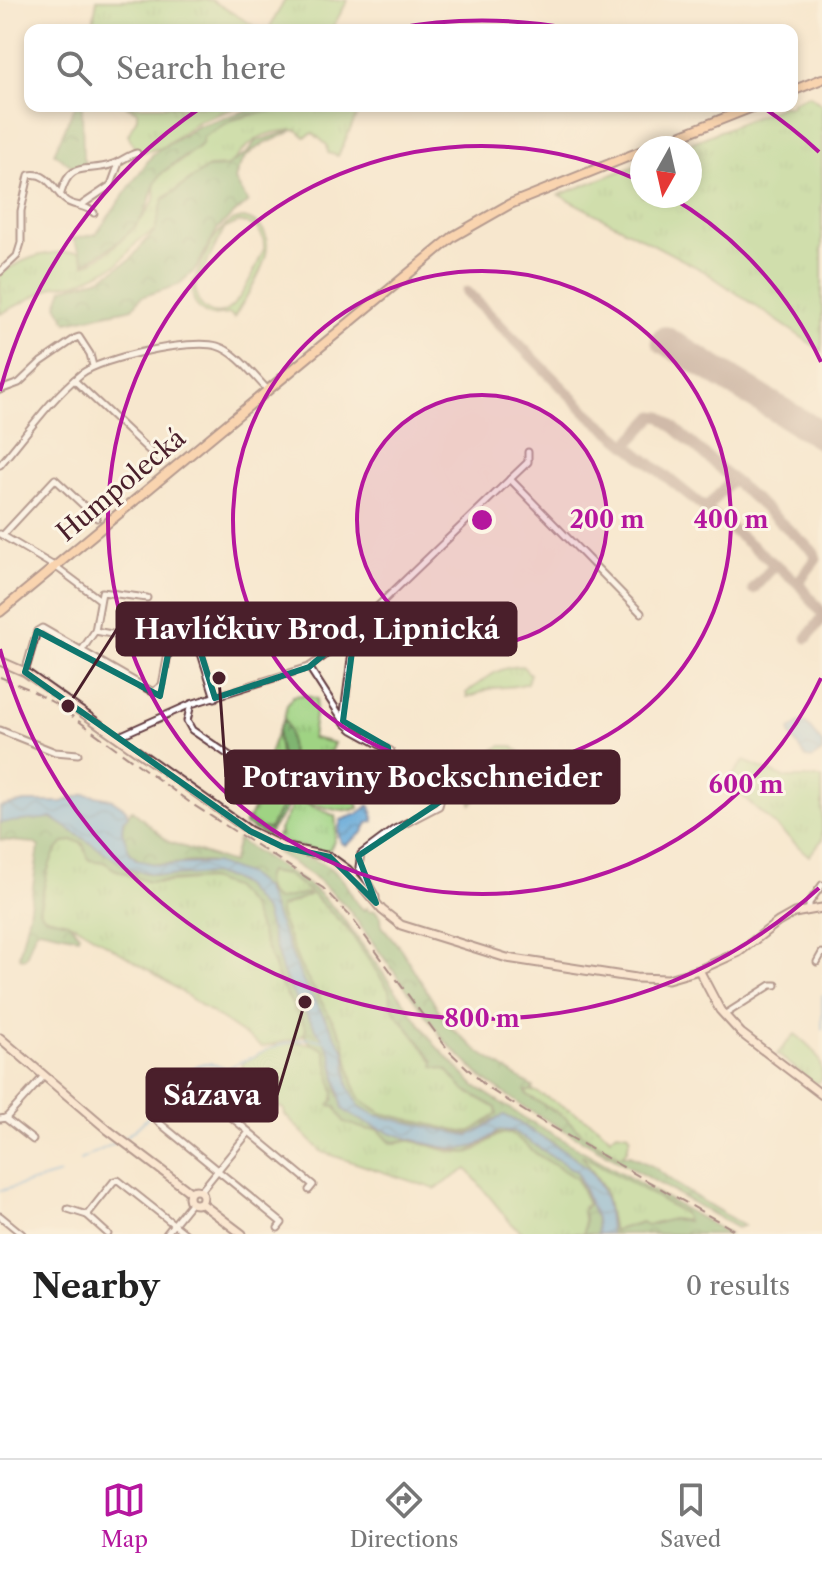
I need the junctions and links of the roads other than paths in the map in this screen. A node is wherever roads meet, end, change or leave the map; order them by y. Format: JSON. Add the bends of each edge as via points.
{"nodes":[{"id":1,"x":822,"y":79,"type":"edge"},
{"id":2,"x":798,"y":89,"type":"edge"},
{"id":3,"x":740,"y":112,"type":"edge"},
{"id":4,"x":679,"y":136,"type":"edge"},
{"id":5,"x":137,"y":153,"type":"dead end"},
{"id":6,"x":630,"y":156,"type":"edge"},
{"id":7,"x":120,"y":160,"type":"junction"},
{"id":8,"x":61,"y":194,"type":"junction"},
{"id":9,"x":82,"y":205,"type":"junction"},
{"id":10,"x":94,"y":213,"type":"dead end"},
{"id":11,"x":0,"y":272,"type":"edge"},
{"id":12,"x":93,"y":366,"type":"junction"},
{"id":13,"x":74,"y":380,"type":"junction"},
{"id":14,"x":267,"y":389,"type":"junction"},
{"id":15,"x":0,"y":390,"type":"edge"},
{"id":16,"x":528,"y":452,"type":"dead end"},
{"id":17,"x":158,"y":459,"type":"dead end"},
{"id":18,"x":0,"y":465,"type":"edge"},
{"id":19,"x":510,"y":479,"type":"junction"},
{"id":20,"x":97,"y":518,"type":"dead end"},
{"id":21,"x":1,"y":534,"type":"edge"},
{"id":22,"x":55,"y":566,"type":"junction"},
{"id":23,"x":147,"y":598,"type":"dead end"},
{"id":24,"x":99,"y":599,"type":"junction"},
{"id":25,"x":0,"y":612,"type":"edge"},
{"id":26,"x":641,"y":613,"type":"dead end"},
{"id":27,"x":355,"y":628,"type":"junction"},
{"id":28,"x":95,"y":631,"type":"junction"},
{"id":29,"x":170,"y":643,"type":"junction"},
{"id":30,"x":82,"y":650,"type":"junction"},
{"id":31,"x":0,"y":661,"type":"edge"},
{"id":32,"x":309,"y":667,"type":"junction"},
{"id":33,"x":25,"y":672,"type":"junction"},
{"id":34,"x":215,"y":698,"type":"junction"},
{"id":35,"x":191,"y":704,"type":"junction"},
{"id":36,"x":343,"y":720,"type":"junction"},
{"id":37,"x":0,"y":730,"type":"edge"},
{"id":38,"x":117,"y":737,"type":"junction"},
{"id":39,"x":78,"y":754,"type":"dead end"},
{"id":40,"x":258,"y":775,"type":"dead end"},
{"id":41,"x":822,"y":885,"type":"edge"},
{"id":42,"x":376,"y":903,"type":"junction"},
{"id":43,"x":822,"y":908,"type":"edge"},
{"id":44,"x":809,"y":909,"type":"junction"},
{"id":45,"x":822,"y":953,"type":"edge"},
{"id":46,"x":817,"y":962,"type":"dead end"},
{"id":47,"x":699,"y":970,"type":"junction"},
{"id":48,"x":776,"y":985,"type":"dead end"},
{"id":49,"x":724,"y":1015,"type":"junction"},
{"id":50,"x":0,"y":1038,"type":"edge"},
{"id":51,"x":44,"y":1076,"type":"junction"},
{"id":52,"x":201,"y":1092,"type":"dead end"},
{"id":53,"x":822,"y":1095,"type":"edge"},
{"id":54,"x":2,"y":1118,"type":"edge"},
{"id":55,"x":156,"y":1121,"type":"dead end"},
{"id":56,"x":249,"y":1132,"type":"junction"},
{"id":57,"x":33,"y":1140,"type":"dead end"},
{"id":58,"x":217,"y":1171,"type":"junction"},
{"id":59,"x":313,"y":1185,"type":"dead end"},
{"id":60,"x":201,"y":1191,"type":"junction"},
{"id":61,"x":190,"y":1192,"type":"junction"},
{"id":62,"x":191,"y":1203,"type":"junction"},
{"id":63,"x":201,"y":1203,"type":"junction"},
{"id":64,"x":68,"y":1209,"type":"dead end"},
{"id":65,"x":87,"y":1215,"type":"junction"},
{"id":66,"x":0,"y":1216,"type":"edge"},
{"id":67,"x":282,"y":1223,"type":"dead end"},
{"id":68,"x":174,"y":1224,"type":"junction"},
{"id":69,"x":22,"y":1234,"type":"edge"},
{"id":70,"x":108,"y":1234,"type":"edge"},
{"id":71,"x":166,"y":1234,"type":"edge"},
{"id":72,"x":186,"y":1234,"type":"edge"},
{"id":73,"x":242,"y":1234,"type":"edge"}],
"edges":[{"from":1,"to":2,"type":"main road"},
{"from":3,"to":4,"type":"main road"},
{"from":5,"to":7,"type":"street"},
{"from":6,"to":14,"type":"main road","name":"Humpolecká","via":[[510,204],[464,229]]},
{"from":7,"to":8,"type":"street","via":[[72,171]]},
{"from":7,"to":9,"type":"street","via":[[111,185]]},
{"from":8,"to":9,"type":"street"},
{"from":8,"to":11,"type":"street","via":[[45,178],[29,175],[21,243],[17,256]]},
{"from":9,"to":10,"type":"street"},
{"from":12,"to":13,"type":"street"},
{"from":12,"to":14,"type":"street","via":[[174,347],[212,345],[232,354]]},
{"from":12,"to":15,"type":"street","via":[[79,337],[19,383]]},
{"from":13,"to":17,"type":"street"},
{"from":13,"to":18,"type":"street"},
{"from":14,"to":22,"type":"main road","name":"Humpolecká"},
{"from":16,"to":19,"type":"street","via":[[528,462]]},
{"from":19,"to":26,"type":"street"},
{"from":19,"to":27,"type":"street"},
{"from":20,"to":21,"type":"street","via":[[55,479]]},
{"from":21,"to":22,"type":"street"},
{"from":22,"to":24,"type":"street"},
{"from":22,"to":25,"type":"main road","name":"Humpolecká"},
{"from":23,"to":24,"type":"street","via":[[104,590]]},
{"from":24,"to":28,"type":"street"},
{"from":27,"to":32,"type":"street"},
{"from":27,"to":36,"type":"street"},
{"from":28,"to":29,"type":"street"},
{"from":28,"to":30,"type":"street"},
{"from":29,"to":30,"type":"street","via":[[162,685],[153,692]]},
{"from":29,"to":34,"type":"street","via":[[200,650]]},
{"from":30,"to":33,"type":"street","via":[[42,628]]},
{"from":31,"to":33,"type":"street"},
{"from":32,"to":34,"type":"street"},
{"from":32,"to":36,"type":"street"},
{"from":33,"to":38,"type":"street"},
{"from":34,"to":35,"type":"street"},
{"from":35,"to":38,"type":"street"},
{"from":35,"to":40,"type":"street","via":[[187,721],[192,730]]},
{"from":36,"to":42,"type":"street","via":[[388,747],[394,780],[441,798],[439,806],[361,854],[359,867]]},
{"from":37,"to":39,"type":"street","via":[[55,752]]},
{"from":38,"to":42,"type":"street","via":[[250,831],[283,847],[330,857]]},
{"from":41,"to":44,"type":"street"},
{"from":42,"to":47,"type":"street","via":[[401,925],[507,958],[654,979]]},
{"from":43,"to":44,"type":"street"},
{"from":44,"to":47,"type":"street"},
{"from":45,"to":46,"type":"street"},
{"from":47,"to":49,"type":"street"},
{"from":48,"to":49,"type":"street"},
{"from":49,"to":53,"type":"street"},
{"from":50,"to":51,"type":"street"},
{"from":51,"to":54,"type":"street"},
{"from":51,"to":61,"type":"street"},
{"from":52,"to":56,"type":"street"},
{"from":54,"to":57,"type":"street"},
{"from":55,"to":58,"type":"street"},
{"from":56,"to":58,"type":"street"},
{"from":56,"to":59,"type":"street"},
{"from":58,"to":60,"type":"street"},
{"from":58,"to":67,"type":"street"},
{"from":60,"to":61,"type":"street"},
{"from":60,"to":63,"type":"street"},
{"from":61,"to":62,"type":"street"},
{"from":62,"to":63,"type":"street"},
{"from":62,"to":68,"type":"street"},
{"from":63,"to":73,"type":"street"},
{"from":64,"to":65,"type":"street"},
{"from":65,"to":68,"type":"street","via":[[118,1180]]},
{"from":65,"to":70,"type":"street"},
{"from":66,"to":69,"type":"street"},
{"from":68,"to":71,"type":"street"},
{"from":68,"to":72,"type":"street"}]}
